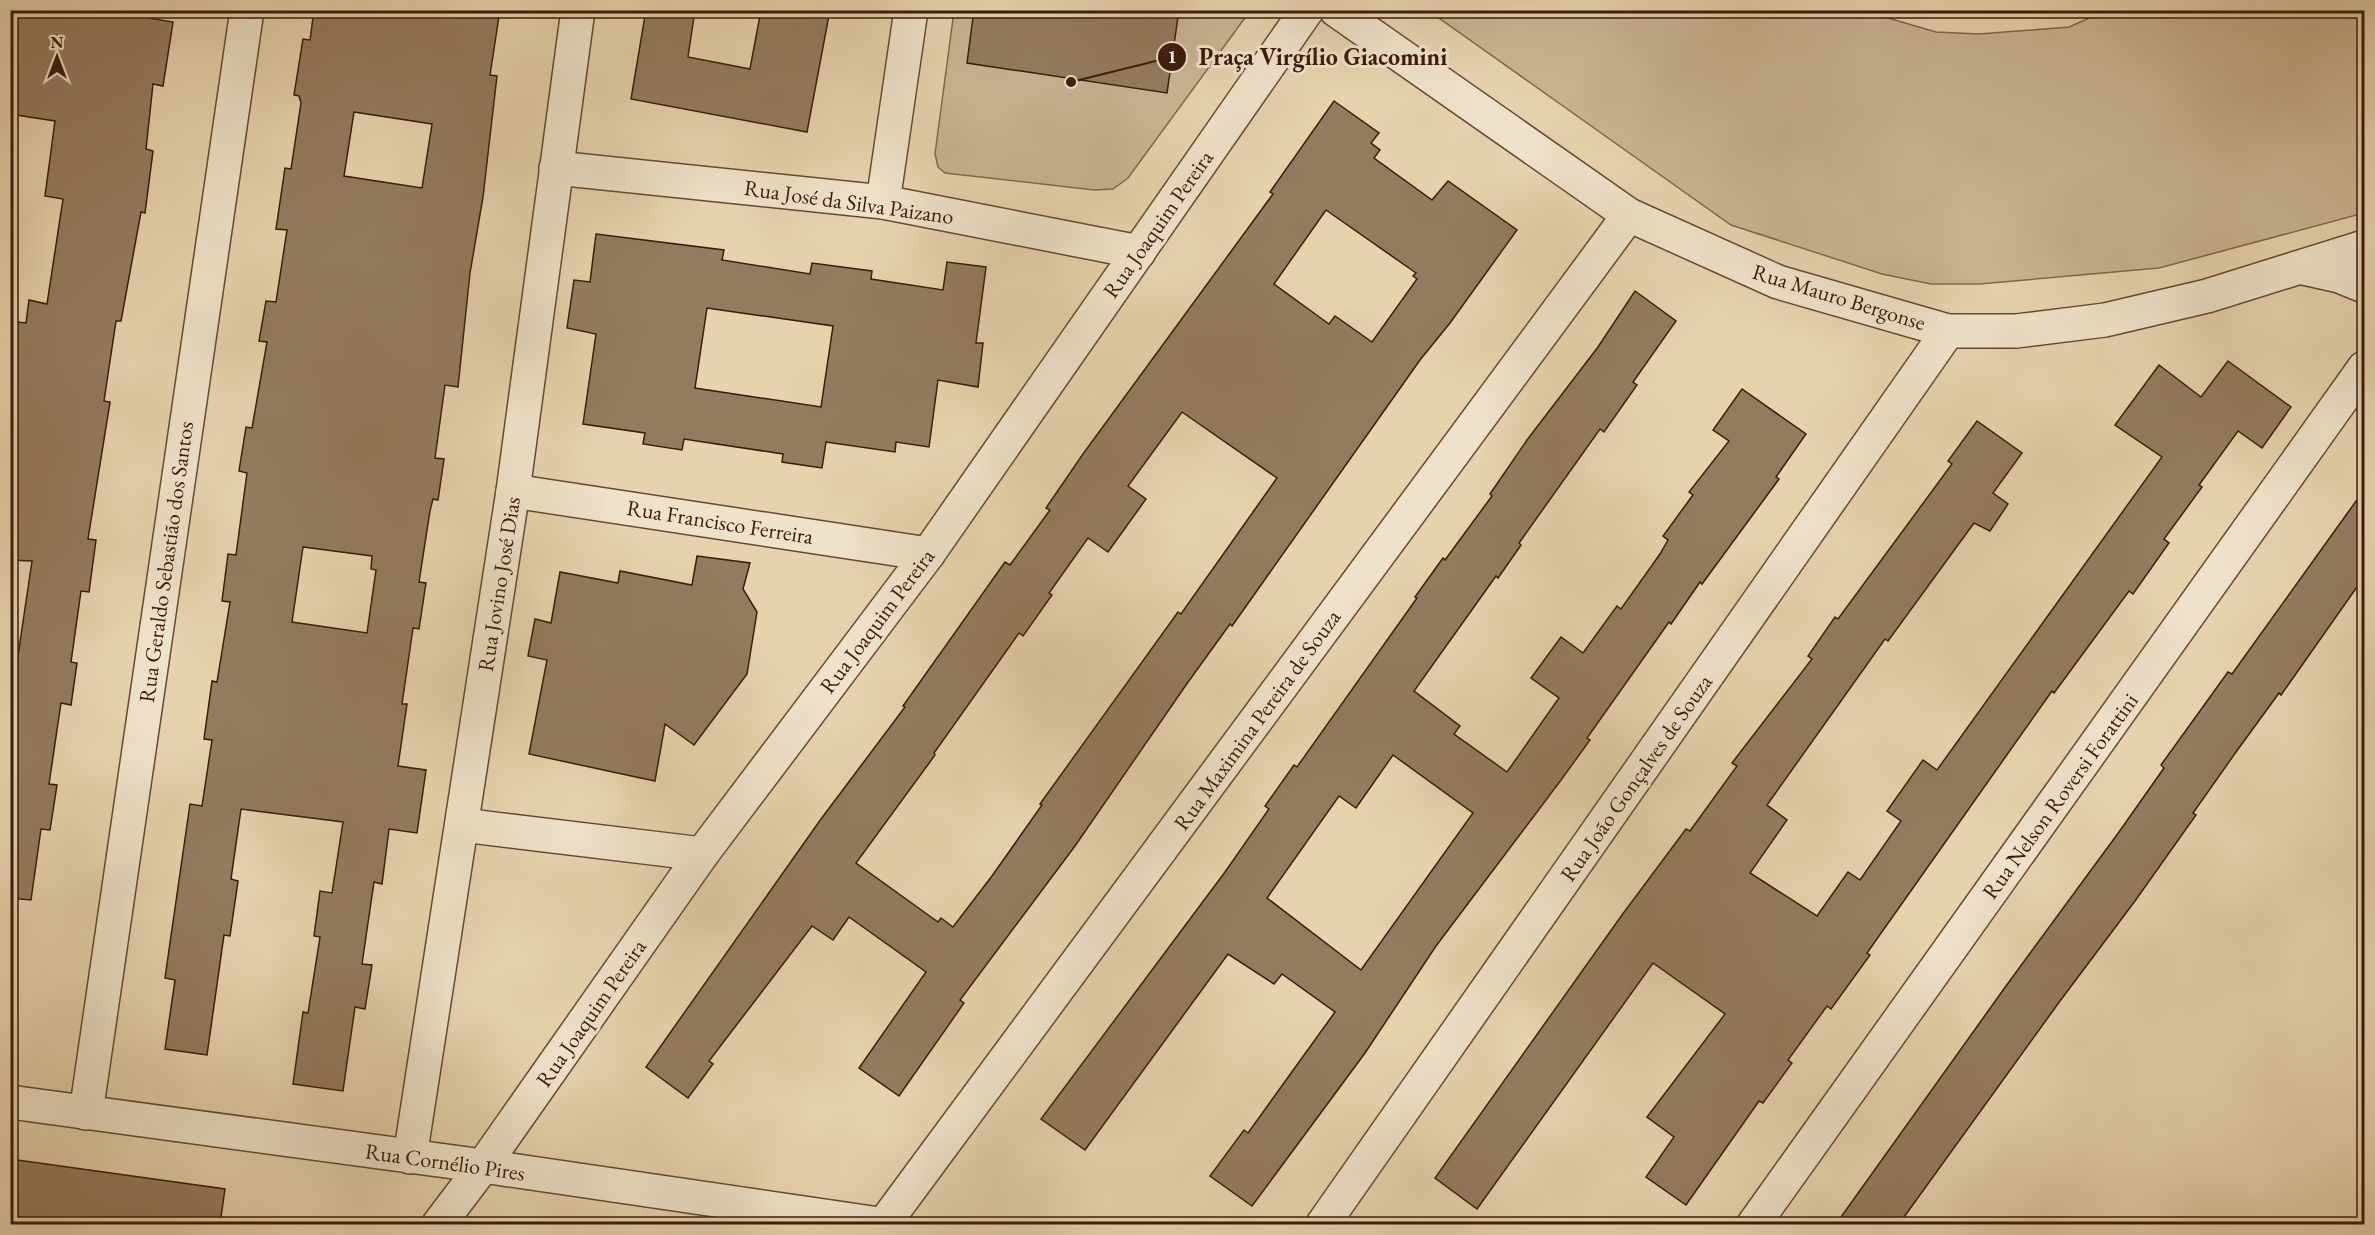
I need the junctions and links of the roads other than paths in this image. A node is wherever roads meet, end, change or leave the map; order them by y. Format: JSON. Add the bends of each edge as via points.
{"nodes":[{"id":1,"x":247,"y":10,"type":"edge"},
{"id":2,"x":578,"y":10,"type":"edge"},
{"id":3,"x":910,"y":10,"type":"edge"},
{"id":4,"x":1307,"y":10,"type":"edge"},
{"id":5,"x":1336,"y":10,"type":"edge"},
{"id":6,"x":556,"y":168,"type":"junction"},
{"id":7,"x":884,"y":202,"type":"junction"},
{"id":8,"x":1629,"y":215,"type":"junction"},
{"id":9,"x":2364,"y":247,"type":"edge"},
{"id":10,"x":1139,"y":252,"type":"junction"},
{"id":11,"x":2302,"y":268,"type":"junction"},
{"id":12,"x":2364,"y":286,"type":"edge"},
{"id":13,"x":1948,"y":331,"type":"junction"},
{"id":14,"x":2364,"y":368,"type":"edge"},
{"id":15,"x":513,"y":491,"type":"junction"},
{"id":16,"x":927,"y":554,"type":"junction"},
{"id":17,"x":462,"y":825,"type":"junction"},
{"id":18,"x":702,"y":854,"type":"junction"},
{"id":19,"x":10,"y":1102,"type":"edge"},
{"id":20,"x":86,"y":1113,"type":"junction"},
{"id":21,"x":410,"y":1157,"type":"junction"},
{"id":22,"x":483,"y":1166,"type":"junction"},
{"id":23,"x":439,"y":1224,"type":"edge"},
{"id":24,"x":882,"y":1224,"type":"edge"},
{"id":25,"x":1323,"y":1224,"type":"edge"},
{"id":26,"x":1754,"y":1224,"type":"edge"}],
"edges":[{"from":1,"to":20,"type":"street","name":"Rua Geraldo Sebastião dos Santos"},
{"from":2,"to":6,"type":"street","name":"Rua Jovino José Dias"},
{"from":3,"to":7,"type":"street"},
{"from":4,"to":10,"type":"street","name":"Rua Joaquim Pereira"},
{"from":5,"to":8,"type":"street","name":"Rua Mauro Bergonse"},
{"from":6,"to":7,"type":"street","name":"Rua José da Silva Paizano"},
{"from":6,"to":15,"type":"street","name":"Rua Jovino José Dias"},
{"from":7,"to":10,"type":"street","name":"Rua José da Silva Paizano"},
{"from":8,"to":13,"type":"street","name":"Rua Mauro Bergonse","via":[[1778,282]]},
{"from":8,"to":24,"type":"street","name":"Rua Maximina Pereira de Souza"},
{"from":9,"to":11,"type":"street","name":"Rua Mauro Bergonse"},
{"from":10,"to":16,"type":"street","name":"Rua Joaquim Pereira"},
{"from":11,"to":12,"type":"street","name":"Rua Mauro Bergonse"},
{"from":11,"to":13,"type":"street","name":"Rua Mauro Bergonse","via":[[2105,320],[2016,331]]},
{"from":13,"to":25,"type":"street","name":"Rua João Gonçalves de Souza"},
{"from":14,"to":26,"type":"street","name":"Rua Nelson Roversi Forattini"},
{"from":15,"to":16,"type":"street","name":"Rua Francisco Ferreira"},
{"from":15,"to":17,"type":"street","name":"Rua Jovino José Dias"},
{"from":16,"to":18,"type":"street","name":"Rua Joaquim Pereira"},
{"from":17,"to":18,"type":"street"},
{"from":17,"to":21,"type":"street","name":"Rua Jovino José Dias"},
{"from":18,"to":22,"type":"street","name":"Rua Joaquim Pereira"},
{"from":19,"to":20,"type":"street","name":"Rua Cornélio Pires"},
{"from":20,"to":21,"type":"street","name":"Rua Cornélio Pires"},
{"from":21,"to":22,"type":"street","name":"Rua Cornélio Pires"},
{"from":22,"to":23,"type":"street","name":"Rua Joaquim Pereira"},
{"from":22,"to":24,"type":"street","name":"Rua Cornélio Pires"}]}
